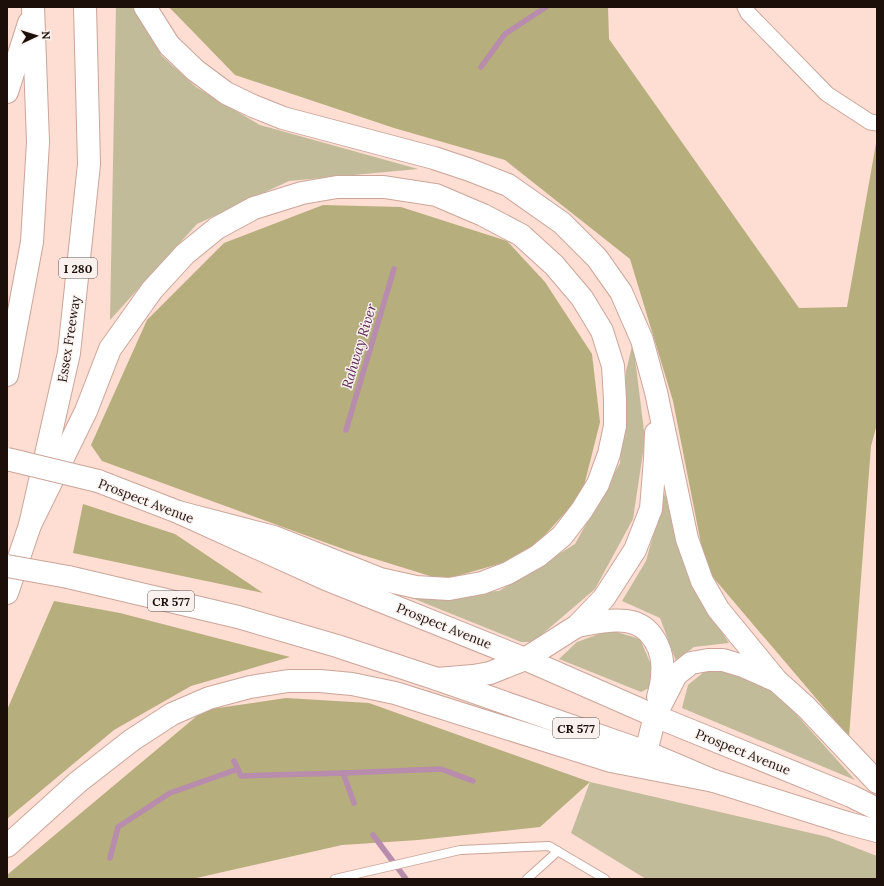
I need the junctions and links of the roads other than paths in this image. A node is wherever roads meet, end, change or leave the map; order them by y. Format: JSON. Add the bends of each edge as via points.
{"nodes":[{"id":1,"x":85,"y":7,"type":"edge"},
{"id":2,"x":145,"y":7,"type":"edge"},
{"id":3,"x":745,"y":7,"type":"edge"},
{"id":4,"x":33,"y":8,"type":"edge"},
{"id":5,"x":7,"y":92,"type":"edge"},
{"id":6,"x":877,"y":123,"type":"edge"},
{"id":7,"x":7,"y":375,"type":"edge"},
{"id":8,"x":656,"y":392,"type":"junction"},
{"id":9,"x":7,"y":459,"type":"edge"},
{"id":10,"x":178,"y":512,"type":"junction"},
{"id":11,"x":30,"y":525,"type":"junction"},
{"id":12,"x":7,"y":566,"type":"edge"},
{"id":13,"x":7,"y":593,"type":"edge"},
{"id":14,"x":577,"y":626,"type":"junction"},
{"id":15,"x":525,"y":659,"type":"junction"},
{"id":16,"x":436,"y":679,"type":"junction"},
{"id":17,"x":777,"y":681,"type":"junction"},
{"id":18,"x":655,"y":716,"type":"junction"},
{"id":19,"x":646,"y":752,"type":"junction"},
{"id":20,"x":714,"y":781,"type":"junction"},
{"id":21,"x":877,"y":782,"type":"edge"},
{"id":22,"x":877,"y":809,"type":"edge"},
{"id":23,"x":877,"y":831,"type":"edge"},
{"id":24,"x":7,"y":846,"type":"edge"},
{"id":25,"x":558,"y":851,"type":"junction"},
{"id":26,"x":335,"y":879,"type":"edge"},
{"id":27,"x":527,"y":879,"type":"edge"},
{"id":28,"x":605,"y":879,"type":"edge"}],
"edges":[{"from":1,"to":11,"type":"main road","name":"Essex Freeway","number":"I 280","via":[[89,164],[70,353]]},
{"from":2,"to":8,"type":"main road","via":[[169,44],[195,70],[226,93],[283,118],[470,170],[508,185],[562,223],[597,258],[621,292],[642,340]]},
{"from":3,"to":6,"type":"street","via":[[827,94],[870,122]]},
{"from":4,"to":5,"type":"main road"},
{"from":4,"to":7,"type":"main road","via":[[38,142],[32,242]]},
{"from":8,"to":14,"type":"main road","via":[[651,509],[635,550],[604,598]]},
{"from":8,"to":17,"type":"main road","via":[[688,539],[702,581],[718,609]]},
{"from":9,"to":10,"type":"main road","name":"Prospect Avenue","bridge":true,"via":[[98,481]]},
{"from":10,"to":11,"type":"main road","via":[[274,537],[380,579],[416,587],[449,589],[482,583],[508,573],[538,556],[562,536],[598,484],[609,454],[615,426],[613,366],[602,331],[582,298],[554,265],[521,235],[436,195],[384,187],[337,187],[302,193],[254,208],[217,228],[185,254],[152,290],[110,349],[86,411]]},
{"from":10,"to":15,"type":"main road","name":"Prospect Avenue","via":[[326,579]]},
{"from":11,"to":13,"type":"main road","name":"Essex Freeway","number":"I 280"},
{"from":12,"to":16,"type":"main road","number":"CR 577","bridge":true,"via":[[68,577],[238,617]]},
{"from":14,"to":15,"type":"main road"},
{"from":14,"to":18,"type":"main road","via":[[600,621],[626,621],[644,627],[662,655],[663,674]]},
{"from":15,"to":16,"type":"main road","via":[[490,673]]},
{"from":15,"to":18,"type":"main road","name":"Prospect Avenue"},
{"from":16,"to":19,"type":"main road","number":"CR 577"},
{"from":17,"to":18,"type":"main road","via":[[723,660],[691,664],[676,675]]},
{"from":17,"to":21,"type":"main road","via":[[806,707]]},
{"from":18,"to":19,"type":"main road"},
{"from":18,"to":22,"type":"main road","name":"Prospect Avenue"},
{"from":19,"to":20,"type":"main road","number":"CR 577"},
{"from":20,"to":23,"type":"main road","number":"CR 577"},
{"from":20,"to":24,"type":"main road","via":[[611,761],[395,692],[320,680],[288,681],[250,687],[209,698],[172,714],[132,740],[78,782]]},
{"from":25,"to":26,"type":"lane","via":[[549,846],[460,850]]},
{"from":25,"to":27,"type":"lane"},
{"from":25,"to":28,"type":"lane"}]}
